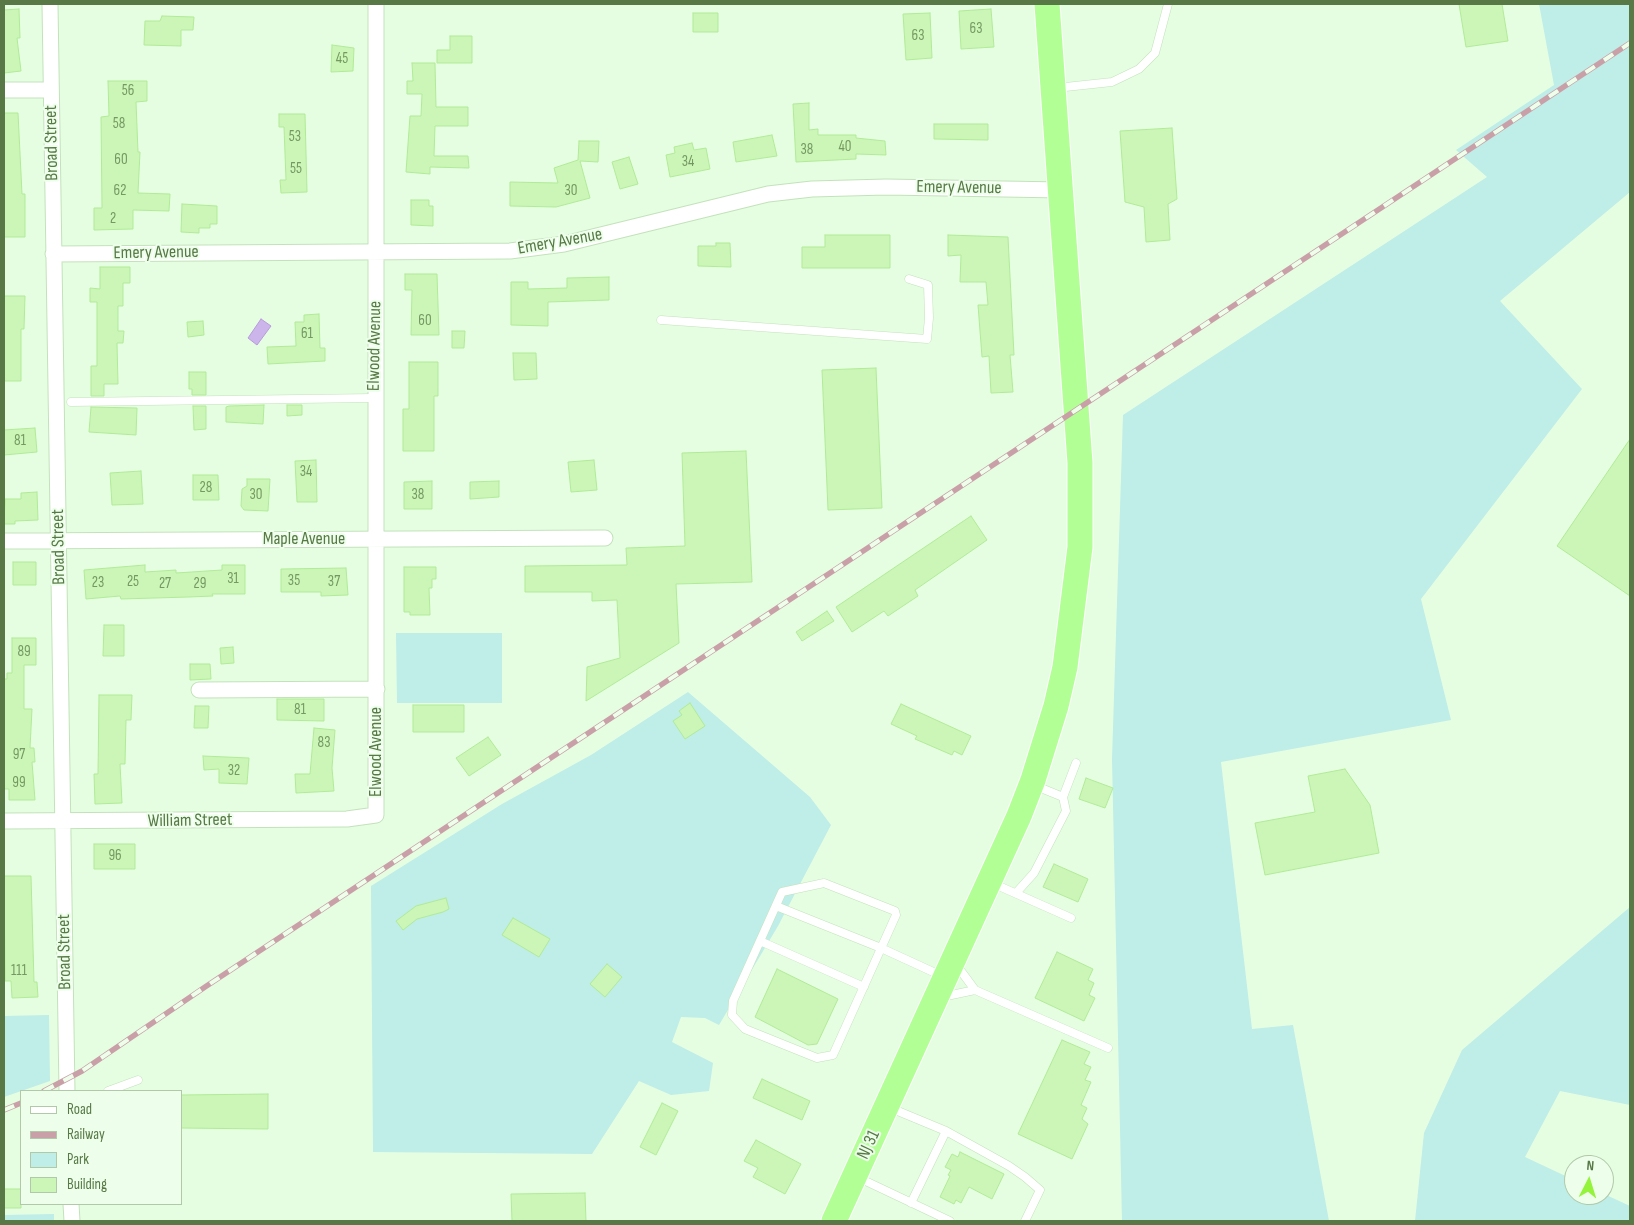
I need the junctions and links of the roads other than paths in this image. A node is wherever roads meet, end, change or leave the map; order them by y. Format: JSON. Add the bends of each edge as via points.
{"nodes":[{"id":1,"x":50,"y":4,"type":"edge"},
{"id":2,"x":376,"y":4,"type":"edge"},
{"id":3,"x":1047,"y":4,"type":"edge"},
{"id":4,"x":1168,"y":4,"type":"edge"},
{"id":5,"x":1053,"y":88,"type":"junction"},
{"id":6,"x":4,"y":90,"type":"edge"},
{"id":7,"x":51,"y":90,"type":"junction"},
{"id":8,"x":1062,"y":190,"type":"junction"},
{"id":9,"x":376,"y":251,"type":"junction"},
{"id":10,"x":53,"y":254,"type":"junction"},
{"id":11,"x":909,"y":279,"type":"dead end"},
{"id":12,"x":661,"y":320,"type":"dead end"},
{"id":13,"x":374,"y":398,"type":"junction"},
{"id":14,"x":71,"y":402,"type":"dead end"},
{"id":15,"x":605,"y":538,"type":"dead end"},
{"id":16,"x":376,"y":539,"type":"junction"},
{"id":17,"x":59,"y":540,"type":"junction"},
{"id":18,"x":4,"y":541,"type":"edge"},
{"id":19,"x":377,"y":689,"type":"junction"},
{"id":20,"x":198,"y":690,"type":"dead end"},
{"id":21,"x":1076,"y":763,"type":"dead end"},
{"id":22,"x":1031,"y":784,"type":"junction"},
{"id":23,"x":1063,"y":797,"type":"junction"},
{"id":24,"x":376,"y":815,"type":"joint"},
{"id":25,"x":4,"y":822,"type":"edge"},
{"id":26,"x":63,"y":822,"type":"junction"},
{"id":27,"x":990,"y":882,"type":"junction"},
{"id":28,"x":1016,"y":893,"type":"junction"},
{"id":29,"x":776,"y":906,"type":"junction"},
{"id":30,"x":1072,"y":918,"type":"dead end"},
{"id":31,"x":760,"y":941,"type":"junction"},
{"id":32,"x":881,"y":948,"type":"junction"},
{"id":33,"x":946,"y":979,"type":"junction"},
{"id":34,"x":864,"y":987,"type":"junction"},
{"id":35,"x":975,"y":990,"type":"junction"},
{"id":36,"x":1108,"y":1048,"type":"dead end"},
{"id":37,"x":138,"y":1080,"type":"dead end"},
{"id":38,"x":67,"y":1090,"type":"edge"},
{"id":39,"x":111,"y":1090,"type":"edge"},
{"id":40,"x":887,"y":1106,"type":"junction"},
{"id":41,"x":946,"y":1130,"type":"junction"},
{"id":42,"x":855,"y":1176,"type":"junction"},
{"id":43,"x":911,"y":1203,"type":"junction"},
{"id":44,"x":71,"y":1205,"type":"edge"},
{"id":45,"x":838,"y":1218,"type":"edge"},
{"id":46,"x":72,"y":1221,"type":"edge"},
{"id":47,"x":950,"y":1221,"type":"edge"},
{"id":48,"x":1025,"y":1221,"type":"edge"}],
"edges":[{"from":1,"to":7,"type":"street","name":"Broad Street"},
{"from":2,"to":9,"type":"street","name":"Elwood Avenue"},
{"from":3,"to":5,"type":"highway","number":"NJ 31"},
{"from":4,"to":5,"type":"lane","via":[[1155,53],[1139,69],[1112,82]]},
{"from":5,"to":8,"type":"highway","number":"NJ 31"},
{"from":6,"to":7,"type":"street"},
{"from":7,"to":10,"type":"street","name":"Broad Street"},
{"from":8,"to":9,"type":"street","name":"Emery Avenue","via":[[812,189],[768,194],[564,244],[510,251]]},
{"from":8,"to":22,"type":"highway","number":"NJ 31","via":[[1078,421],[1080,547],[1065,667]]},
{"from":9,"to":10,"type":"street","name":"Emery Avenue"},
{"from":9,"to":13,"type":"street","name":"Elwood Avenue"},
{"from":10,"to":17,"type":"street","name":"Broad Street"},
{"from":11,"to":12,"type":"lane","via":[[928,285],[927,339]]},
{"from":13,"to":14,"type":"lane"},
{"from":13,"to":16,"type":"street","name":"Elwood Avenue"},
{"from":15,"to":16,"type":"street","name":"Maple Avenue"},
{"from":16,"to":17,"type":"street","name":"Maple Avenue"},
{"from":16,"to":19,"type":"street","name":"Elwood Avenue"},
{"from":17,"to":18,"type":"street","name":"Maple Avenue"},
{"from":17,"to":26,"type":"street","name":"Broad Street"},
{"from":19,"to":20,"type":"street","name":"Elwood Avenue"},
{"from":19,"to":24,"type":"street","name":"Elwood Avenue"},
{"from":21,"to":23,"type":"lane"},
{"from":22,"to":23,"type":"lane"},
{"from":22,"to":27,"type":"highway","number":"NJ 31"},
{"from":23,"to":28,"type":"lane","via":[[1066,811],[1034,873]]},
{"from":24,"to":26,"type":"street","name":"William Street","via":[[346,819]]},
{"from":25,"to":26,"type":"street","name":"William Street"},
{"from":26,"to":38,"type":"street","name":"Broad Street"},
{"from":27,"to":28,"type":"lane"},
{"from":27,"to":33,"type":"highway","number":"NJ 31"},
{"from":28,"to":30,"type":"lane"},
{"from":29,"to":31,"type":"lane"},
{"from":29,"to":32,"type":"lane"},
{"from":29,"to":32,"type":"lane","via":[[782,892],[824,883],[895,911]]},
{"from":31,"to":34,"type":"lane"},
{"from":31,"to":34,"type":"lane","via":[[733,1001],[732,1015],[745,1029],[817,1058],[833,1055]]},
{"from":32,"to":33,"type":"lane"},
{"from":32,"to":34,"type":"lane"},
{"from":33,"to":35,"type":"lane"},
{"from":33,"to":35,"type":"lane"},
{"from":33,"to":40,"type":"highway","name":"NJ 31","number":"NJ 31"},
{"from":35,"to":36,"type":"lane"},
{"from":37,"to":39,"type":"lane"},
{"from":40,"to":41,"type":"lane"},
{"from":40,"to":42,"type":"highway","name":"NJ 31","number":"NJ 31"},
{"from":41,"to":43,"type":"lane"},
{"from":41,"to":48,"type":"lane","via":[[1009,1166],[1040,1190]]},
{"from":42,"to":43,"type":"lane"},
{"from":42,"to":45,"type":"highway","name":"NJ 31","number":"NJ 31"},
{"from":43,"to":47,"type":"lane"},
{"from":44,"to":46,"type":"street"}]}
